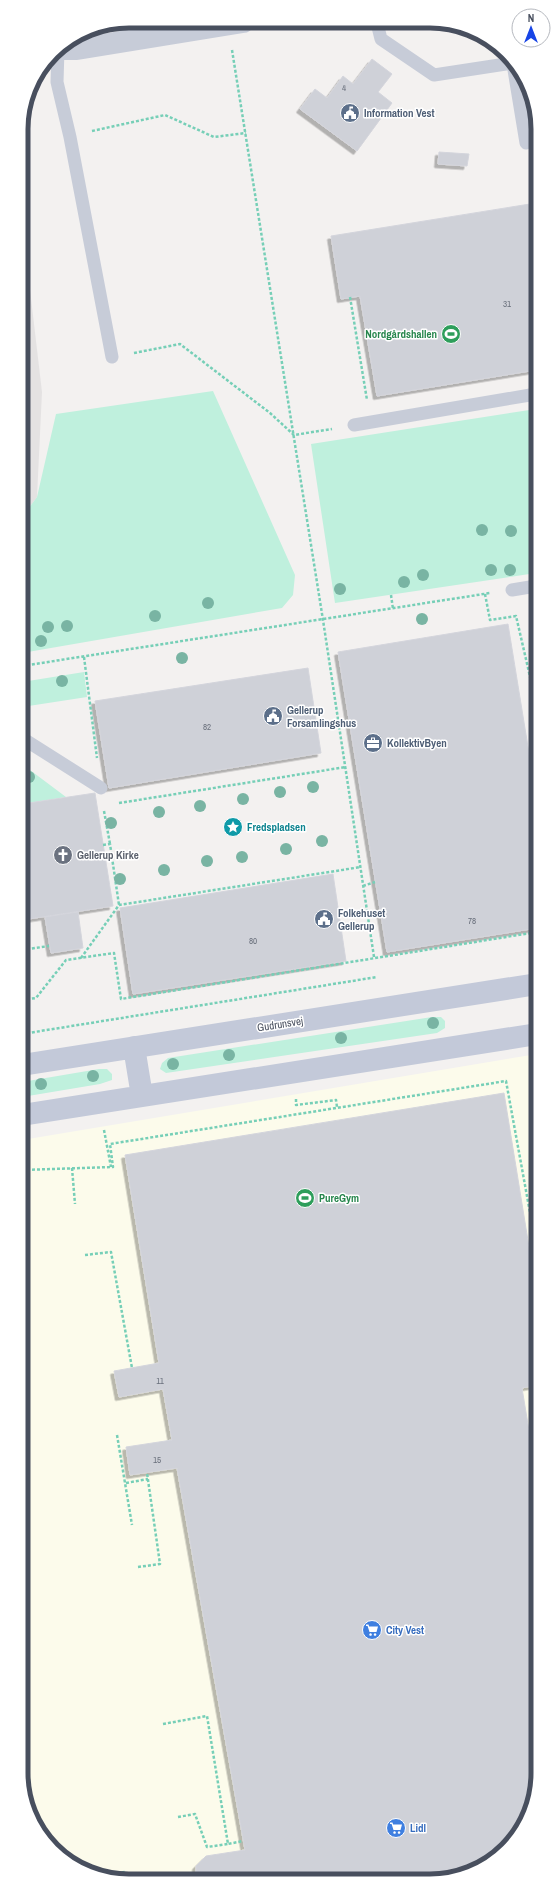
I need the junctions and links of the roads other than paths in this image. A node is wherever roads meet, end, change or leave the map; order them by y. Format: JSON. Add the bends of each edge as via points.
{"nodes":[{"id":1,"x":205,"y":28,"type":"edge"},
{"id":2,"x":379,"y":28,"type":"edge"},
{"id":3,"x":68,"y":49,"type":"edge"},
{"id":4,"x":58,"y":56,"type":"edge"},
{"id":5,"x":507,"y":64,"type":"edge"},
{"id":6,"x":514,"y":72,"type":"edge"},
{"id":7,"x":526,"y":143,"type":"dead end"},
{"id":8,"x":112,"y":357,"type":"road end"},
{"id":9,"x":531,"y":395,"type":"edge"},
{"id":10,"x":354,"y":425,"type":"road end"},
{"id":11,"x":531,"y":587,"type":"edge"},
{"id":12,"x":512,"y":590,"type":"road end"},
{"id":13,"x":28,"y":742,"type":"edge"},
{"id":14,"x":101,"y":788,"type":"road end"},
{"id":15,"x":531,"y":985,"type":"edge"},
{"id":16,"x":531,"y":1035,"type":"edge"},
{"id":17,"x":134,"y":1048,"type":"junction"},
{"id":18,"x":28,"y":1064,"type":"edge"},
{"id":19,"x":142,"y":1096,"type":"junction"},
{"id":20,"x":28,"y":1114,"type":"edge"}],
"edges":[{"from":1,"to":3,"type":"street"},
{"from":2,"to":5,"type":"lane","via":[[382,39],[434,75]]},
{"from":4,"to":8,"type":"lane","via":[[57,82],[70,136]]},
{"from":6,"to":7,"type":"lane"},
{"from":9,"to":10,"type":"lane"},
{"from":11,"to":12,"type":"lane"},
{"from":13,"to":14,"type":"lane"},
{"from":15,"to":17,"type":"street","name":"Gudrunsvej"},
{"from":16,"to":19,"type":"street"},
{"from":17,"to":18,"type":"street","name":"Gudrunsvej"},
{"from":17,"to":19,"type":"street"},
{"from":19,"to":20,"type":"street"}]}
